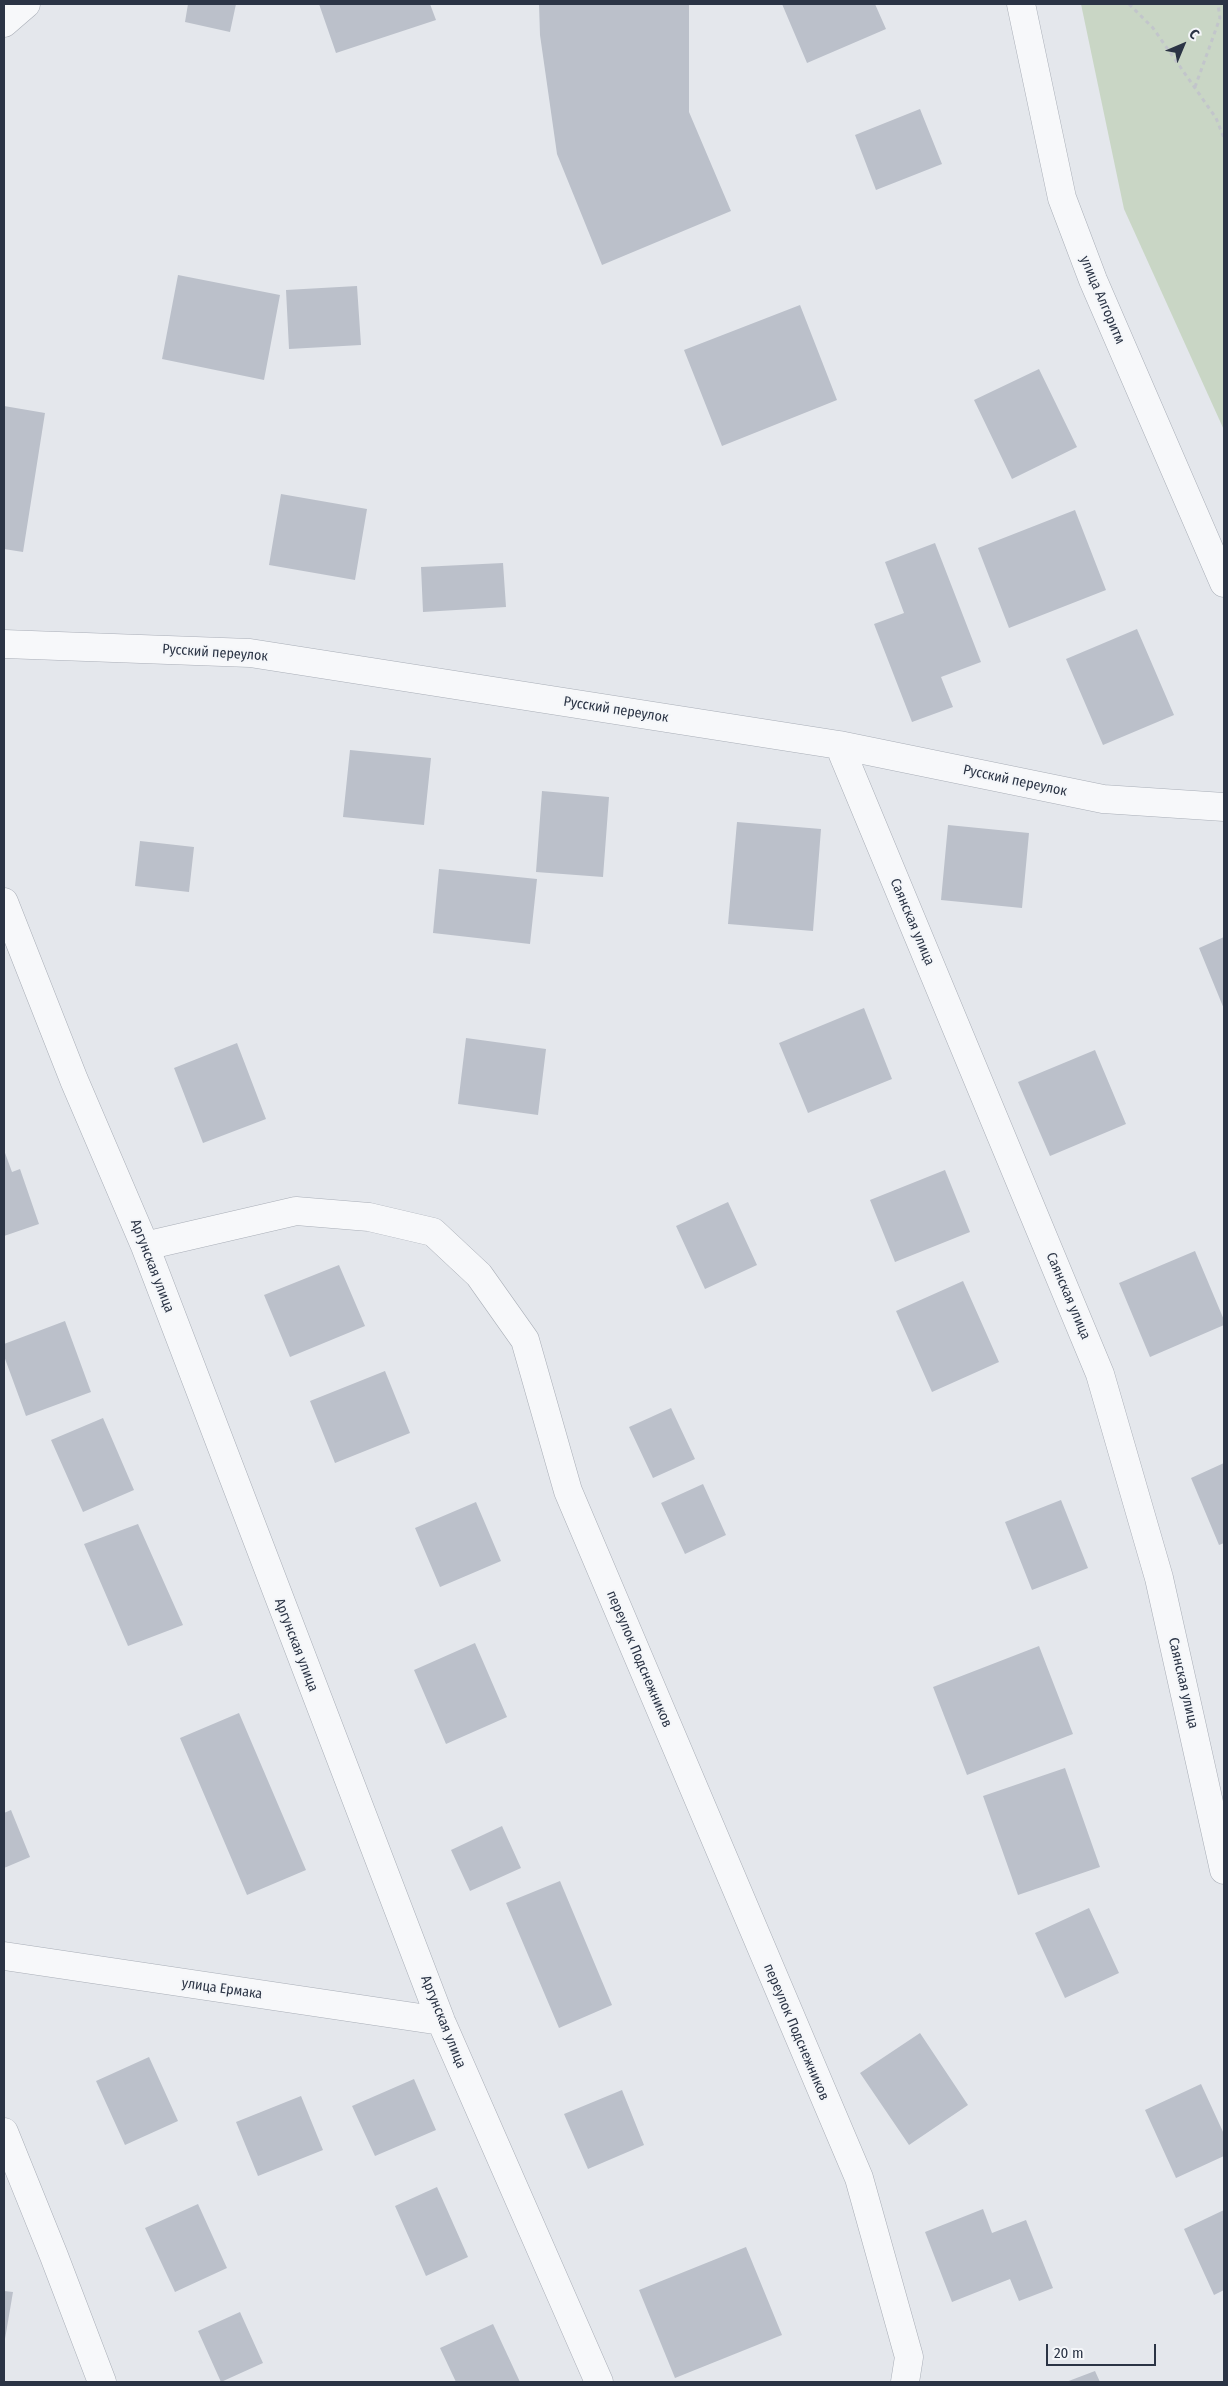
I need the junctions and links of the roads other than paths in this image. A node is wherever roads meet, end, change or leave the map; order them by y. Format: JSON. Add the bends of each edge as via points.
{"nodes":[{"id":1,"x":26,"y":4,"type":"edge"},
{"id":2,"x":1021,"y":4,"type":"edge"},
{"id":3,"x":4,"y":23,"type":"edge"},
{"id":4,"x":1224,"y":583,"type":"edge"},
{"id":5,"x":4,"y":644,"type":"edge"},
{"id":6,"x":839,"y":746,"type":"junction"},
{"id":7,"x":1224,"y":807,"type":"edge"},
{"id":8,"x":4,"y":902,"type":"edge"},
{"id":9,"x":145,"y":1246,"type":"junction"},
{"id":10,"x":1224,"y":1870,"type":"edge"},
{"id":11,"x":4,"y":1956,"type":"edge"},
{"id":12,"x":441,"y":2021,"type":"junction"},
{"id":13,"x":4,"y":2132,"type":"edge"},
{"id":14,"x":102,"y":2382,"type":"edge"},
{"id":15,"x":599,"y":2382,"type":"edge"},
{"id":16,"x":905,"y":2382,"type":"edge"}],
"edges":[{"from":1,"to":3,"type":"street"},
{"from":2,"to":4,"type":"street","name":"улица Алгоритм","via":[[1062,198],[1093,280]]},
{"from":5,"to":6,"type":"street","name":"Русский переулок","via":[[250,653]]},
{"from":6,"to":7,"type":"street","name":"Русский переулок","via":[[1103,800]]},
{"from":6,"to":10,"type":"street","name":"Саянская улица","via":[[1100,1374],[1159,1578]]},
{"from":8,"to":9,"type":"street","name":"Аргунская улица","via":[[74,1080]]},
{"from":9,"to":12,"type":"street","name":"Аргунская улица"},
{"from":9,"to":16,"type":"street","name":"переулок Подснежников","via":[[296,1211],[368,1217],[433,1232],[479,1276],[525,1340],[568,1491],[860,2178],[909,2357]]},
{"from":11,"to":12,"type":"street","name":"улица Ермака"},
{"from":12,"to":15,"type":"street","name":"Аргунская улица"},
{"from":13,"to":14,"type":"street"}]}
